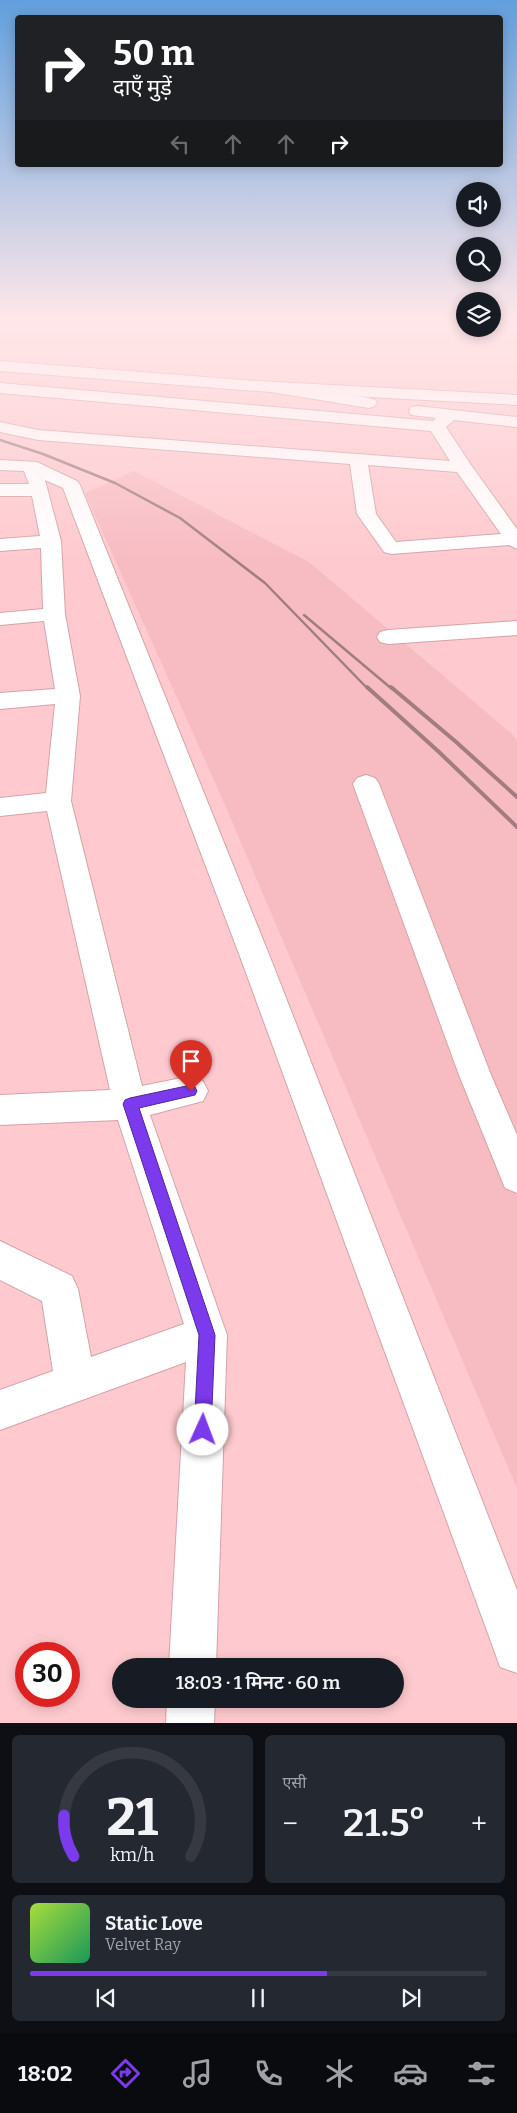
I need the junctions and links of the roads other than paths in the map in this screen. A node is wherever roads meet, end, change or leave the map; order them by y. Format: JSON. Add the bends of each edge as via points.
{"nodes":[{"id":1,"x":153,"y":399,"type":"edge"},
{"id":2,"x":328,"y":399,"type":"edge"},
{"id":3,"x":440,"y":399,"type":"edge"},
{"id":4,"x":443,"y":421,"type":"junction"},
{"id":5,"x":517,"y":422,"type":"edge"},
{"id":6,"x":0,"y":427,"type":"edge"},
{"id":7,"x":358,"y":458,"type":"junction"},
{"id":8,"x":463,"y":467,"type":"junction"},
{"id":9,"x":24,"y":474,"type":"edge"},
{"id":10,"x":0,"y":490,"type":"edge"},
{"id":11,"x":51,"y":541,"type":"junction"},
{"id":12,"x":516,"y":541,"type":"edge"},
{"id":13,"x":0,"y":545,"type":"edge"},
{"id":14,"x":54,"y":614,"type":"junction"},
{"id":15,"x":0,"y":620,"type":"edge"},
{"id":16,"x":517,"y":628,"type":"edge"},
{"id":17,"x":388,"y":637,"type":"dead end"},
{"id":18,"x":68,"y":696,"type":"junction"},
{"id":19,"x":0,"y":701,"type":"edge"},
{"id":20,"x":366,"y":784,"type":"dead end"},
{"id":21,"x":58,"y":801,"type":"junction"},
{"id":22,"x":0,"y":806,"type":"edge"},
{"id":23,"x":191,"y":1091,"type":"dead end"},
{"id":24,"x":130,"y":1104,"type":"junction"},
{"id":25,"x":0,"y":1110,"type":"edge"},
{"id":26,"x":517,"y":1176,"type":"edge"},
{"id":27,"x":0,"y":1260,"type":"edge"},
{"id":28,"x":207,"y":1335,"type":"junction"},
{"id":29,"x":75,"y":1382,"type":"junction"},
{"id":30,"x":0,"y":1410,"type":"edge"},
{"id":31,"x":517,"y":1650,"type":"edge"},
{"id":32,"x":193,"y":1658,"type":"edge"},
{"id":33,"x":191,"y":1708,"type":"edge"},
{"id":34,"x":190,"y":1723,"type":"edge"}],
"edges":[{"from":1,"to":4,"type":"street"},
{"from":2,"to":4,"type":"street"},
{"from":3,"to":4,"type":"street"},
{"from":4,"to":5,"type":"street"},
{"from":4,"to":8,"type":"street"},
{"from":6,"to":7,"type":"street","via":[[38,435]]},
{"from":7,"to":8,"type":"street"},
{"from":7,"to":12,"type":"street","via":[[368,514],[391,548]]},
{"from":8,"to":12,"type":"street"},
{"from":9,"to":10,"type":"street"},
{"from":9,"to":11,"type":"street"},
{"from":9,"to":31,"type":"street","via":[[71,485],[254,952]]},
{"from":11,"to":13,"type":"street"},
{"from":11,"to":14,"type":"street"},
{"from":14,"to":15,"type":"street"},
{"from":14,"to":18,"type":"street"},
{"from":16,"to":17,"type":"street"},
{"from":18,"to":19,"type":"street"},
{"from":18,"to":21,"type":"street"},
{"from":20,"to":26,"type":"street","via":[[475,1075]]},
{"from":21,"to":22,"type":"street"},
{"from":21,"to":24,"type":"street"},
{"from":23,"to":24,"type":"street"},
{"from":24,"to":25,"type":"street"},
{"from":24,"to":28,"type":"street"},
{"from":27,"to":29,"type":"street","via":[[59,1288]]},
{"from":28,"to":29,"type":"street"},
{"from":28,"to":32,"type":"street"},
{"from":29,"to":30,"type":"street"},
{"from":33,"to":34,"type":"street"}]}
